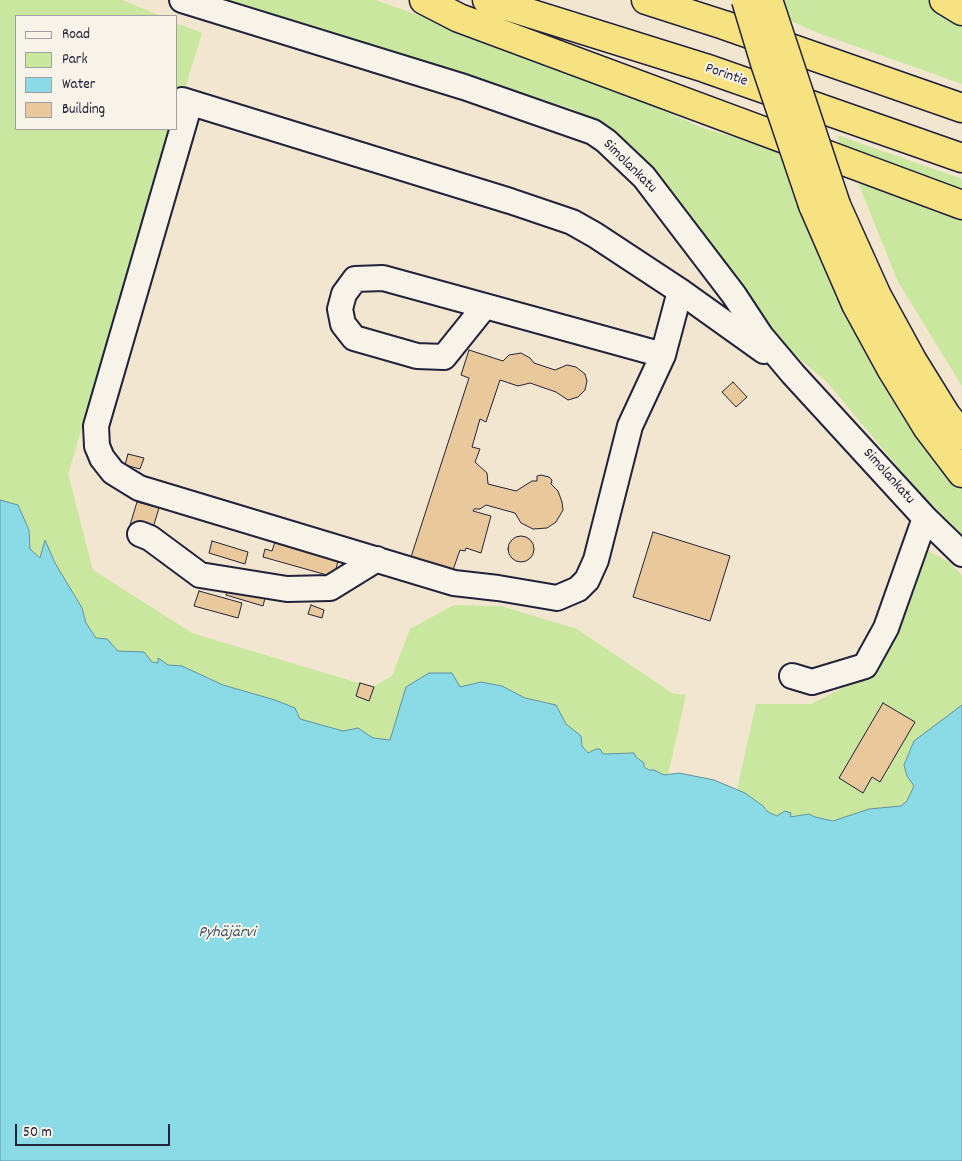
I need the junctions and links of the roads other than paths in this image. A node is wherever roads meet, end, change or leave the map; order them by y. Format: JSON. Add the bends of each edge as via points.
{"nodes":[{"id":1,"x":182,"y":0,"type":"edge"},
{"id":2,"x":424,"y":0,"type":"edge"},
{"id":3,"x":487,"y":0,"type":"edge"},
{"id":4,"x":646,"y":0,"type":"edge"},
{"id":5,"x":746,"y":0,"type":"edge"},
{"id":6,"x":768,"y":0,"type":"edge"},
{"id":7,"x":944,"y":0,"type":"edge"},
{"id":8,"x":962,"y":12,"type":"edge"},
{"id":9,"x":962,"y":108,"type":"edge"},
{"id":10,"x":178,"y":129,"type":"edge"},
{"id":11,"x":178,"y":130,"type":"edge"},
{"id":12,"x":962,"y":158,"type":"edge"},
{"id":13,"x":824,"y":205,"type":"junction"},
{"id":14,"x":962,"y":205,"type":"edge"},
{"id":15,"x":680,"y":291,"type":"junction"},
{"id":16,"x":485,"y":306,"type":"junction"},
{"id":17,"x":663,"y":355,"type":"junction"},
{"id":18,"x":793,"y":374,"type":"junction"},
{"id":19,"x":962,"y":435,"type":"edge"},
{"id":20,"x":962,"y":472,"type":"edge"},
{"id":21,"x":926,"y":518,"type":"junction"},
{"id":22,"x":140,"y":534,"type":"dead end"},
{"id":23,"x":962,"y":554,"type":"edge"},
{"id":24,"x":377,"y":560,"type":"junction"},
{"id":25,"x":792,"y":676,"type":"dead end"}],
"edges":[{"from":1,"to":18,"type":"street","name":"Simolankatu","via":[[464,87],[593,132],[644,177],[734,295],[761,336]]},
{"from":2,"to":14,"type":"highway","via":[[459,18]]},
{"from":3,"to":12,"type":"highway","name":"Porintie","via":[[705,68]]},
{"from":4,"to":9,"type":"highway"},
{"from":5,"to":13,"type":"highway","bridge":true,"via":[[765,63]]},
{"from":6,"to":13,"type":"highway","bridge":true},
{"from":7,"to":8,"type":"highway"},
{"from":10,"to":15,"type":"street","via":[[186,101],[510,201],[572,222]]},
{"from":11,"to":24,"type":"street","via":[[100,407],[96,426],[97,446],[102,458],[113,472],[139,488]]},
{"from":13,"to":19,"type":"highway","via":[[912,360]]},
{"from":13,"to":20,"type":"highway","via":[[856,304],[927,427]]},
{"from":15,"to":17,"type":"street"},
{"from":15,"to":18,"type":"street"},
{"from":16,"to":16,"type":"street","via":[[383,278],[355,279],[344,294],[340,309],[343,324],[354,338],[417,356],[444,357]]},
{"from":16,"to":17,"type":"street"},
{"from":17,"to":24,"type":"street","via":[[630,426],[596,560],[587,580],[578,589],[557,598],[454,584]]},
{"from":18,"to":21,"type":"street","name":"Simolankatu"},
{"from":21,"to":23,"type":"street","name":"Simolankatu"},
{"from":21,"to":25,"type":"street","via":[[886,628],[865,666],[812,682]]},
{"from":22,"to":24,"type":"street","via":[[200,575],[287,589],[330,588]]}]}
